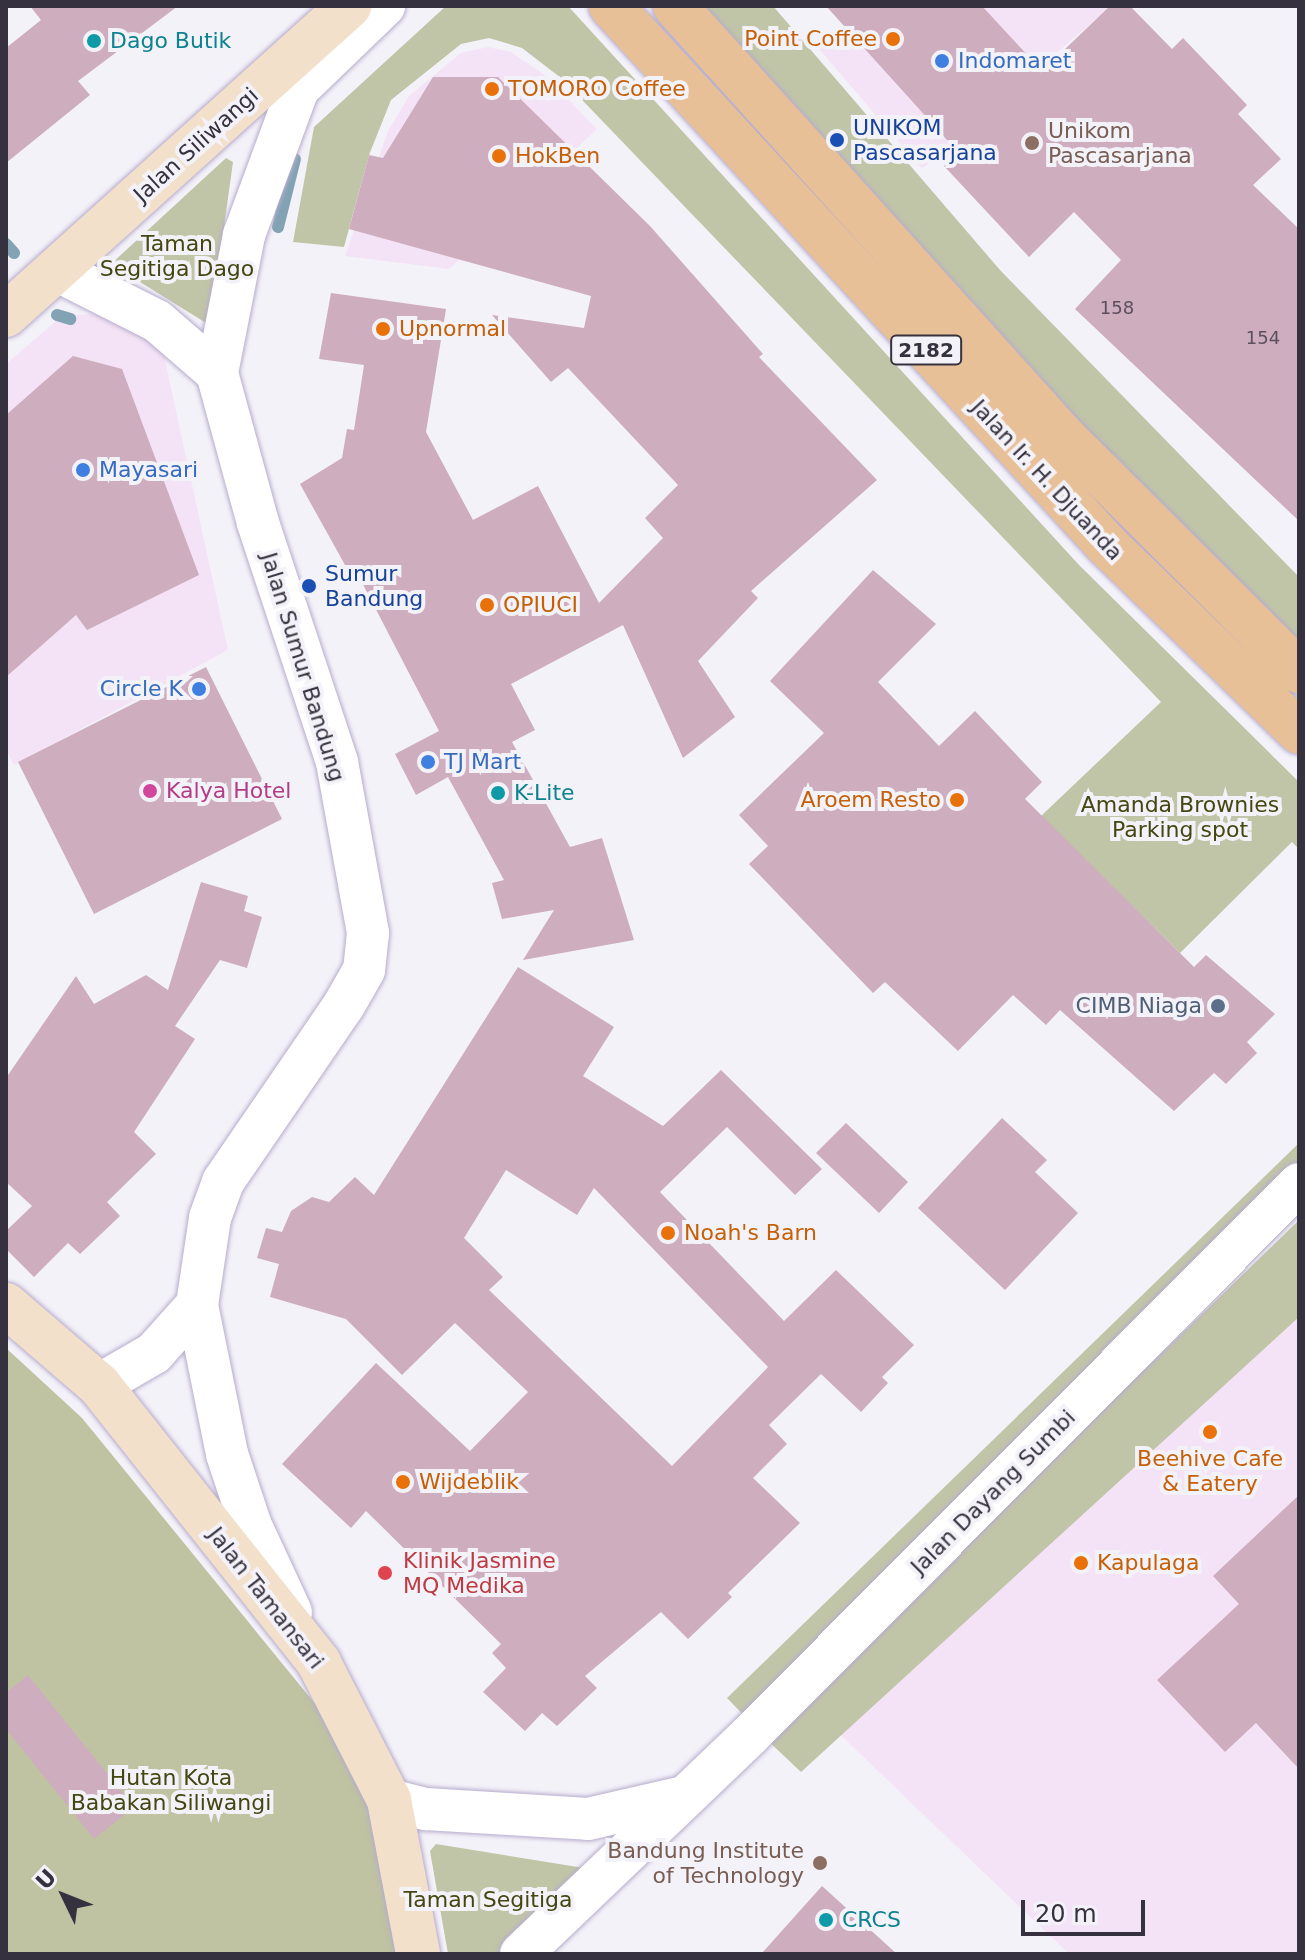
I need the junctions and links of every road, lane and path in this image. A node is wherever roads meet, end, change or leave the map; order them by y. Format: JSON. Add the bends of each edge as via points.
{"nodes":[{"id":1,"x":349,"y":6,"type":"edge"},
{"id":2,"x":384,"y":6,"type":"edge"},
{"id":3,"x":611,"y":6,"type":"edge"},
{"id":4,"x":675,"y":6,"type":"edge"},
{"id":5,"x":56,"y":270,"type":"junction"},
{"id":6,"x":6,"y":315,"type":"edge"},
{"id":7,"x":217,"y":373,"type":"junction"},
{"id":8,"x":1299,"y":671,"type":"edge"},
{"id":9,"x":1299,"y":732,"type":"edge"},
{"id":10,"x":1299,"y":1184,"type":"edge"},
{"id":11,"x":6,"y":1305,"type":"edge"},
{"id":12,"x":197,"y":1305,"type":"junction"},
{"id":13,"x":99,"y":1385,"type":"junction"},
{"id":14,"x":319,"y":1663,"type":"junction"},
{"id":15,"x":685,"y":1796,"type":"junction"},
{"id":16,"x":389,"y":1800,"type":"junction"},
{"id":17,"x":418,"y":1954,"type":"edge"},
{"id":18,"x":521,"y":1954,"type":"edge"}],
"edges":[{"from":1,"to":5,"type":"main road","name":"Jalan Siliwangi"},
{"from":2,"to":7,"type":"street","name":"Jalan Siliwangi","via":[[298,89],[244,235]]},
{"from":3,"to":9,"type":"main road","name":"Jalan Ir. H. Djuanda","number":"2182","via":[[1086,523]]},
{"from":4,"to":8,"type":"main road","name":"Jalan Ir. H. Djuanda","number":"2182","via":[[1063,436]]},
{"from":5,"to":6,"type":"main road","name":"Jalan Siliwangi"},
{"from":5,"to":7,"type":"street","via":[[157,321]]},
{"from":7,"to":12,"type":"street","name":"Jalan Sumur Bandung","via":[[258,523],[337,762],[368,933],[364,970],[344,1005],[223,1182],[210,1218]]},
{"from":10,"to":15,"type":"street","name":"Jalan Dayang Sumbi"},
{"from":11,"to":13,"type":"main road","name":"Jalan Tamansari"},
{"from":12,"to":13,"type":"street","via":[[154,1353]]},
{"from":12,"to":14,"type":"street","name":"Jalan Sumur Bandung","via":[[227,1454],[251,1526]]},
{"from":13,"to":14,"type":"main road","name":"Jalan Tamansari"},
{"from":14,"to":16,"type":"main road","name":"Jalan Tamansari"},
{"from":15,"to":16,"type":"street","via":[[588,1819],[426,1809]]},
{"from":15,"to":18,"type":"street","name":"Jalan Dayang Sumbi"},
{"from":16,"to":17,"type":"main road","name":"Jalan Tamansari"}]}
